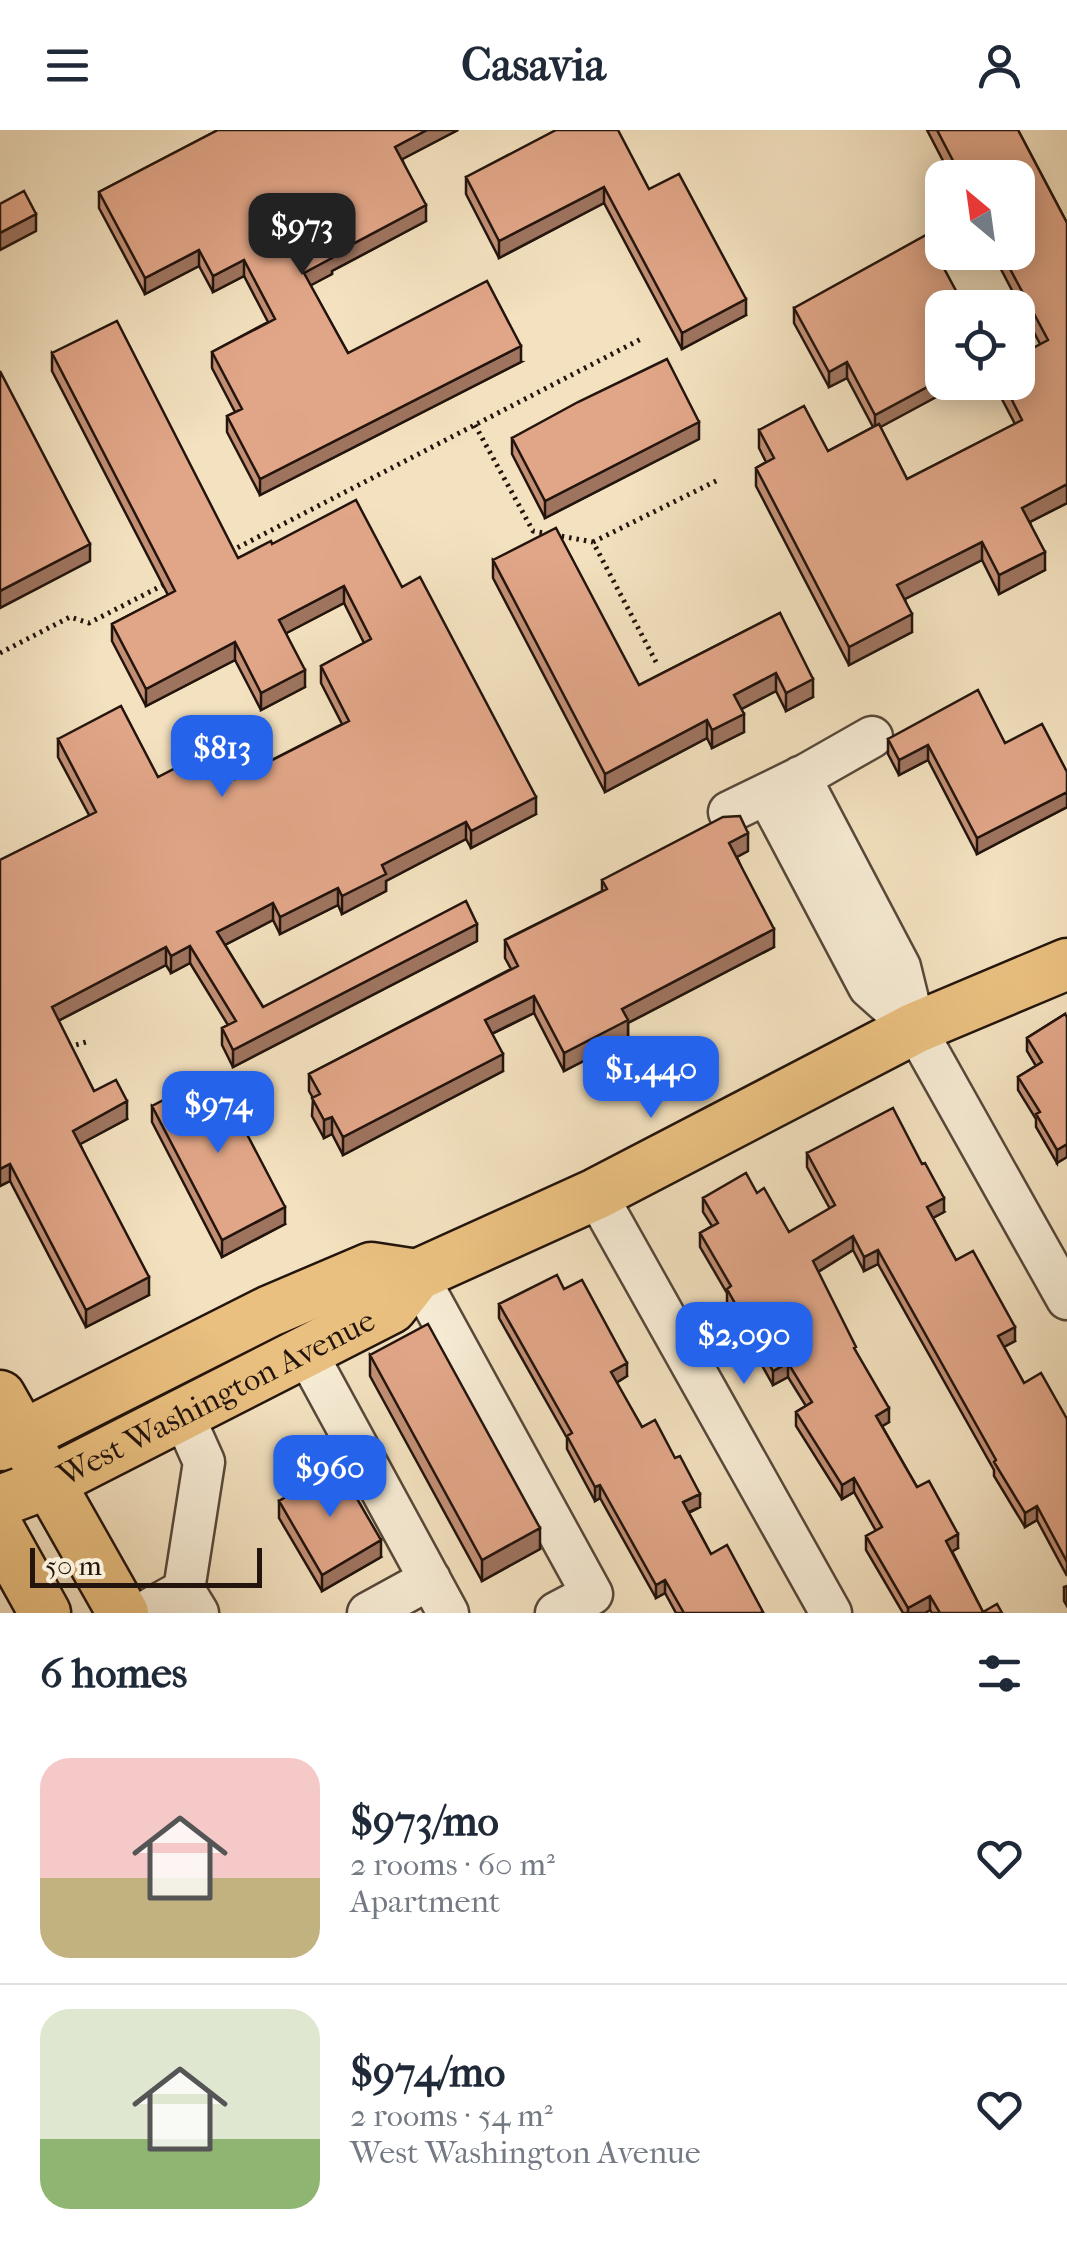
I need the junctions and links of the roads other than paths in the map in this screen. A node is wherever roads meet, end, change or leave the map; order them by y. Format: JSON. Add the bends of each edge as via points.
{"nodes":[{"id":1,"x":872,"y":737,"type":"dead end"},
{"id":2,"x":783,"y":786,"type":"junction"},
{"id":3,"x":729,"y":812,"type":"edge"},
{"id":4,"x":1067,"y":932,"type":"edge"},
{"id":5,"x":1067,"y":964,"type":"edge"},
{"id":6,"x":915,"y":1028,"type":"junction"},
{"id":7,"x":596,"y":1194,"type":"junction"},
{"id":8,"x":417,"y":1275,"type":"junction"},
{"id":9,"x":1067,"y":1299,"type":"edge"},
{"id":10,"x":306,"y":1352,"type":"junction"},
{"id":11,"x":183,"y":1415,"type":"junction"},
{"id":12,"x":7,"y":1426,"type":"edge"},
{"id":13,"x":48,"y":1483,"type":"junction"},
{"id":14,"x":0,"y":1501,"type":"edge"},
{"id":15,"x":0,"y":1532,"type":"edge"},
{"id":16,"x":439,"y":1596,"type":"edge"},
{"id":17,"x":191,"y":1601,"type":"edge"},
{"id":18,"x":45,"y":1613,"type":"edge"},
{"id":19,"x":123,"y":1613,"type":"edge"},
{"id":20,"x":143,"y":1613,"type":"edge"},
{"id":21,"x":368,"y":1613,"type":"edge"},
{"id":22,"x":556,"y":1613,"type":"edge"},
{"id":23,"x":831,"y":1613,"type":"edge"}],
"edges":[{"from":1,"to":2,"type":"street"},
{"from":2,"to":3,"type":"street"},
{"from":2,"to":6,"type":"street","via":[[869,987]]},
{"from":4,"to":6,"type":"main road","name":"West Washington Avenue"},
{"from":5,"to":6,"type":"main road","name":"West Washington Avenue"},
{"from":6,"to":7,"type":"main road","name":"West Washington Avenue"},
{"from":6,"to":9,"type":"street"},
{"from":7,"to":8,"type":"main road","name":"West Washington Avenue"},
{"from":7,"to":23,"type":"street"},
{"from":8,"to":10,"type":"main road","name":"West Washington Avenue","via":[[392,1308]]},
{"from":8,"to":12,"type":"main road","name":"West Washington Avenue","via":[[371,1268]]},
{"from":8,"to":22,"type":"street","via":[[592,1594]]},
{"from":10,"to":11,"type":"main road","name":"West Washington Avenue"},
{"from":10,"to":16,"type":"street"},
{"from":11,"to":13,"type":"main road","name":"West Washington Avenue"},
{"from":11,"to":17,"type":"street","via":[[204,1462]]},
{"from":12,"to":13,"type":"main road"},
{"from":13,"to":14,"type":"main road","name":"West Washington Avenue"},
{"from":13,"to":19,"type":"main road"},
{"from":15,"to":18,"type":"main road"},
{"from":16,"to":21,"type":"street"},
{"from":17,"to":20,"type":"street"}]}
